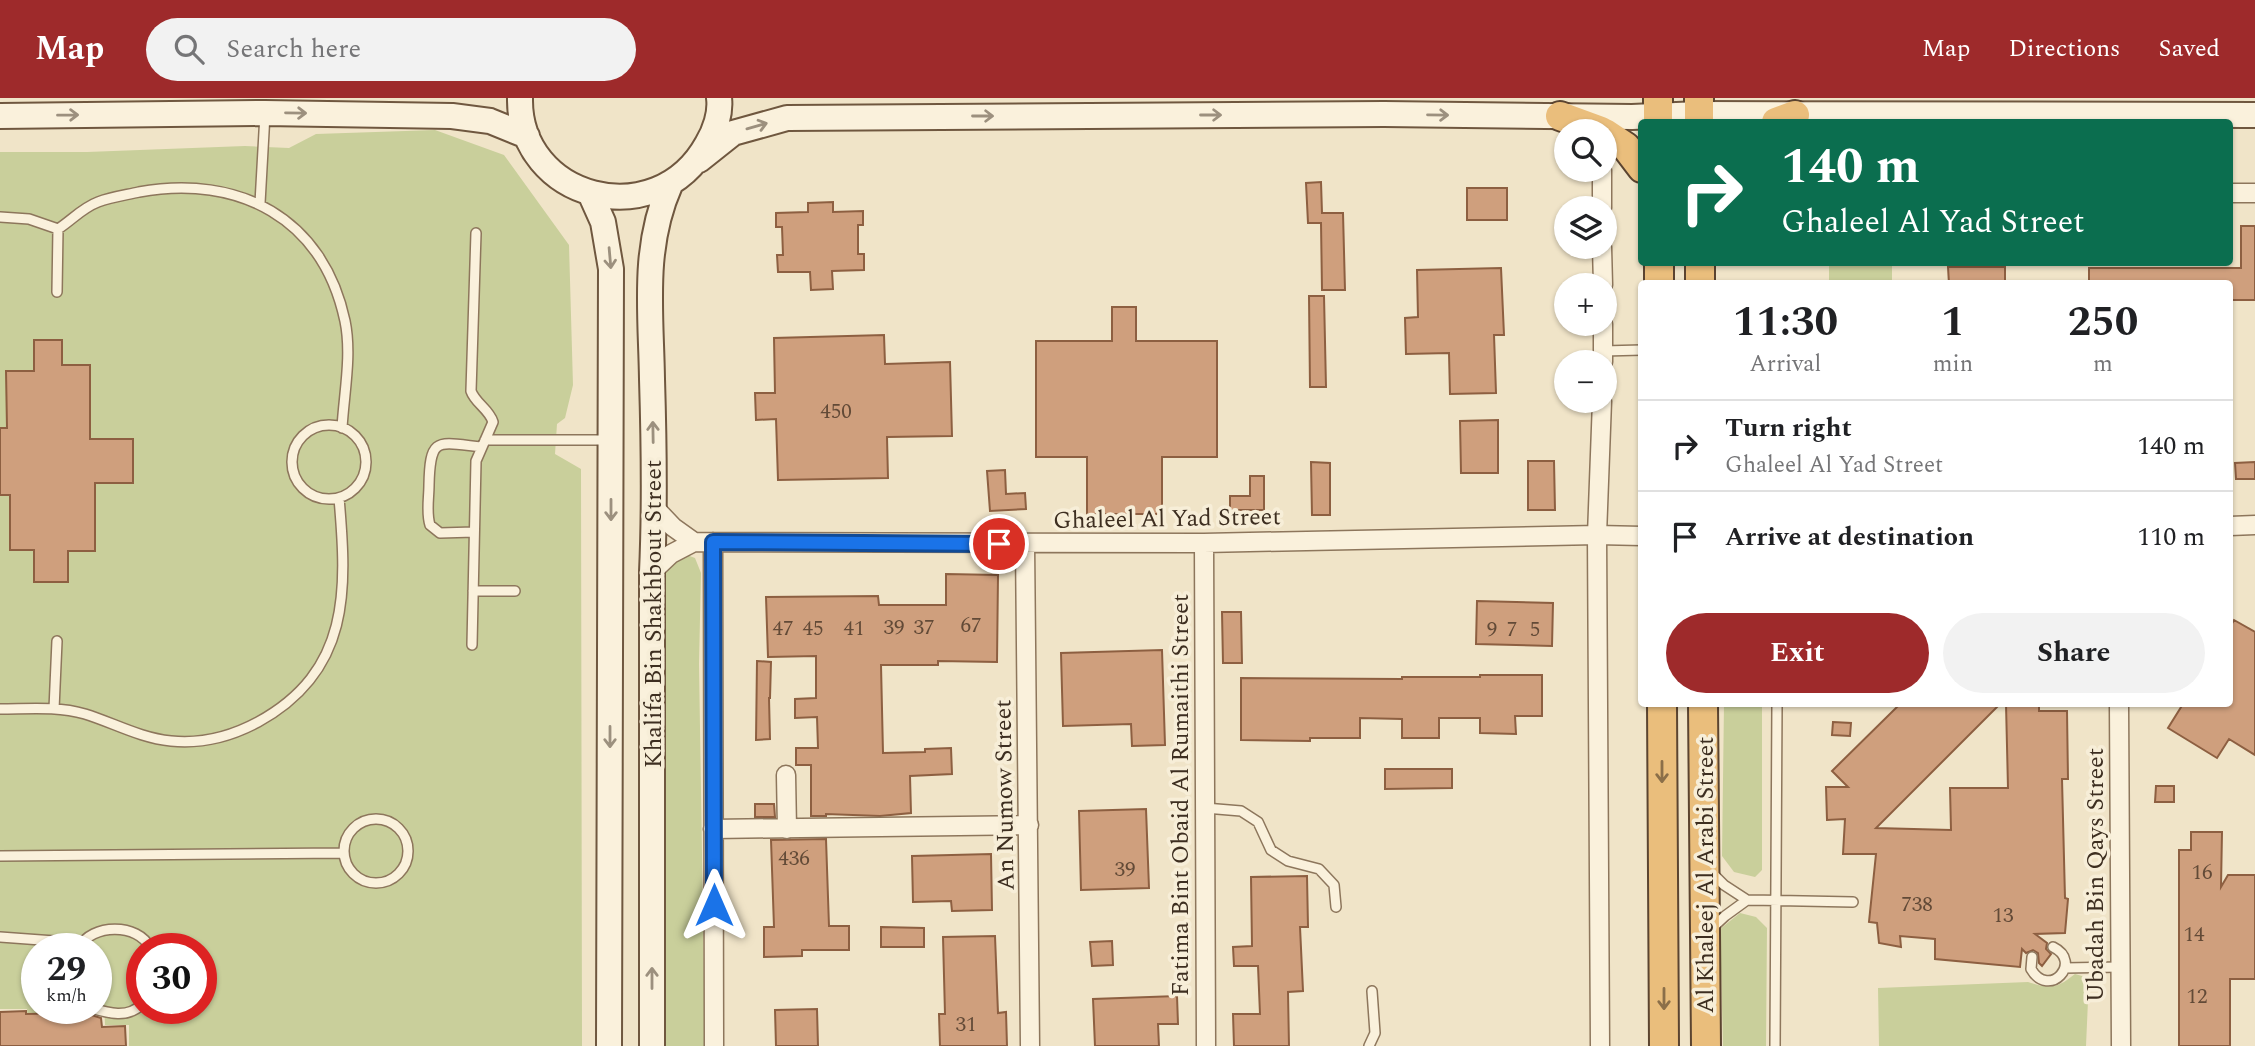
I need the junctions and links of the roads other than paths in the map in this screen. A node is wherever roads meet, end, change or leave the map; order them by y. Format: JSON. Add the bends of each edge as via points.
{"nodes":[{"id":1,"x":520,"y":98,"type":"edge"},
{"id":2,"x":719,"y":98,"type":"edge"},
{"id":3,"x":1658,"y":112,"type":"edge"},
{"id":4,"x":1699,"y":112,"type":"edge"},
{"id":5,"x":265,"y":113,"type":"junction"},
{"id":6,"x":2255,"y":115,"type":"edge"},
{"id":7,"x":0,"y":116,"type":"edge"},
{"id":8,"x":1560,"y":116,"type":"junction"},
{"id":9,"x":1568,"y":119,"type":"edge"},
{"id":10,"x":1785,"y":119,"type":"edge"},
{"id":11,"x":1880,"y":119,"type":"edge"},
{"id":12,"x":527,"y":136,"type":"junction"},
{"id":13,"x":1617,"y":142,"type":"edge"},
{"id":14,"x":699,"y":160,"type":"junction"},
{"id":15,"x":1638,"y":163,"type":"edge"},
{"id":16,"x":670,"y":185,"type":"junction"},
{"id":17,"x":590,"y":193,"type":"junction"},
{"id":18,"x":2233,"y":193,"type":"edge"},
{"id":19,"x":2255,"y":193,"type":"edge"},
{"id":20,"x":260,"y":203,"type":"junction"},
{"id":21,"x":0,"y":217,"type":"edge"},
{"id":22,"x":58,"y":229,"type":"junction"},
{"id":23,"x":476,"y":233,"type":"dead end"},
{"id":24,"x":57,"y":292,"type":"dead end"},
{"id":25,"x":1638,"y":351,"type":"edge"},
{"id":26,"x":1617,"y":354,"type":"edge"},
{"id":27,"x":1602,"y":413,"type":"edge"},
{"id":28,"x":342,"y":428,"type":"junction"},
{"id":29,"x":612,"y":440,"type":"junction"},
{"id":30,"x":483,"y":444,"type":"junction"},
{"id":31,"x":339,"y":498,"type":"junction"},
{"id":32,"x":655,"y":508,"type":"junction"},
{"id":33,"x":2233,"y":526,"type":"edge"},
{"id":34,"x":2255,"y":526,"type":"edge"},
{"id":35,"x":474,"y":532,"type":"junction"},
{"id":36,"x":1597,"y":535,"type":"junction"},
{"id":37,"x":1638,"y":536,"type":"edge"},
{"id":38,"x":694,"y":542,"type":"junction"},
{"id":39,"x":713,"y":542,"type":"junction"},
{"id":40,"x":1204,"y":543,"type":"junction"},
{"id":41,"x":1025,"y":544,"type":"junction"},
{"id":42,"x":652,"y":572,"type":"junction"},
{"id":43,"x":473,"y":591,"type":"junction"},
{"id":44,"x":515,"y":591,"type":"dead end"},
{"id":45,"x":57,"y":641,"type":"dead end"},
{"id":46,"x":472,"y":645,"type":"dead end"},
{"id":47,"x":1662,"y":707,"type":"edge"},
{"id":48,"x":1703,"y":707,"type":"edge"},
{"id":49,"x":1777,"y":707,"type":"edge"},
{"id":50,"x":2119,"y":707,"type":"edge"},
{"id":51,"x":0,"y":709,"type":"edge"},
{"id":52,"x":54,"y":709,"type":"junction"},
{"id":53,"x":786,"y":775,"type":"dead end"},
{"id":54,"x":1205,"y":808,"type":"junction"},
{"id":55,"x":1029,"y":825,"type":"junction"},
{"id":56,"x":787,"y":829,"type":"junction"},
{"id":57,"x":713,"y":830,"type":"junction"},
{"id":58,"x":343,"y":853,"type":"junction"},
{"id":59,"x":0,"y":856,"type":"edge"},
{"id":60,"x":1704,"y":865,"type":"junction"},
{"id":61,"x":1747,"y":900,"type":"junction"},
{"id":62,"x":1777,"y":901,"type":"junction"},
{"id":63,"x":1853,"y":902,"type":"dead end"},
{"id":64,"x":1336,"y":907,"type":"dead end"},
{"id":65,"x":99,"y":933,"type":"edge"},
{"id":66,"x":132,"y":933,"type":"edge"},
{"id":67,"x":1705,"y":936,"type":"junction"},
{"id":68,"x":0,"y":937,"type":"edge"},
{"id":69,"x":21,"y":939,"type":"edge"},
{"id":70,"x":2053,"y":947,"type":"dead end"},
{"id":71,"x":2032,"y":957,"type":"dead end"},
{"id":72,"x":2120,"y":967,"type":"junction"},
{"id":73,"x":2066,"y":968,"type":"junction"},
{"id":74,"x":1372,"y":991,"type":"dead end"},
{"id":75,"x":609,"y":1046,"type":"edge"},
{"id":76,"x":652,"y":1046,"type":"edge"},
{"id":77,"x":714,"y":1046,"type":"edge"},
{"id":78,"x":1030,"y":1046,"type":"edge"},
{"id":79,"x":1206,"y":1046,"type":"edge"},
{"id":80,"x":1368,"y":1046,"type":"edge"},
{"id":81,"x":1600,"y":1046,"type":"edge"},
{"id":82,"x":1664,"y":1046,"type":"edge"},
{"id":83,"x":1706,"y":1046,"type":"edge"},
{"id":84,"x":1774,"y":1046,"type":"edge"},
{"id":85,"x":2121,"y":1046,"type":"edge"}],
"edges":[{"from":1,"to":12,"type":"main road"},
{"from":2,"to":14,"type":"main road","via":[[714,133]]},
{"from":3,"to":4,"type":"main road"},
{"from":3,"to":8,"type":"main road"},
{"from":4,"to":10,"type":"main road"},
{"from":7,"to":5,"type":"main road","one_way":true},
{"from":5,"to":12,"type":"main road","one_way":true,"via":[[452,116],[490,121]]},
{"from":5,"to":20,"type":"lane"},
{"from":6,"to":11,"type":"main road"},
{"from":8,"to":9,"type":"highway"},
{"from":14,"to":8,"type":"main road","one_way":true,"via":[[733,133],[787,117]]},
{"from":10,"to":11,"type":"main road"},
{"from":12,"to":17,"type":"main road","via":[[549,168]]},
{"from":13,"to":15,"type":"highway"},
{"from":14,"to":16,"type":"main road"},
{"from":16,"to":17,"type":"main road","via":[[631,197]]},
{"from":32,"to":16,"type":"main road","name":"Khalifa Bin Shakhbout Street","one_way":true,"via":[[650,267],[655,225]]},
{"from":17,"to":29,"type":"main road","name":"Khalifa Bin Shakhbout Street","one_way":true,"via":[[610,253]]},
{"from":18,"to":19,"type":"street"},
{"from":20,"to":22,"type":"lane","via":[[220,191],[158,189],[95,203]]},
{"from":20,"to":28,"type":"lane","via":[[303,238],[325,269],[341,304],[348,343]]},
{"from":21,"to":22,"type":"lane","via":[[29,219]]},
{"from":22,"to":24,"type":"lane"},
{"from":23,"to":30,"type":"lane","via":[[471,391],[492,417]]},
{"from":25,"to":26,"type":"lane"},
{"from":27,"to":36,"type":"street"},
{"from":28,"to":31,"type":"lane","via":[[357,438],[366,464],[355,489]]},
{"from":28,"to":31,"type":"lane","via":[[324,426],[306,432],[292,456],[294,474],[304,490],[320,498]]},
{"from":29,"to":30,"type":"lane"},
{"from":29,"to":75,"type":"main road","name":"Khalifa Bin Shakhbout Street","one_way":true},
{"from":30,"to":35,"type":"lane","via":[[476,461]]},
{"from":30,"to":35,"type":"lane","via":[[447,443],[429,457],[430,525],[440,533]]},
{"from":31,"to":52,"type":"lane","via":[[344,577],[338,624],[321,664],[281,707],[231,734],[184,742],[146,737],[83,714]]},
{"from":32,"to":38,"type":"street"},
{"from":32,"to":42,"type":"main road","name":"Khalifa Bin Shakhbout Street"},
{"from":33,"to":34,"type":"street"},
{"from":35,"to":43,"type":"lane"},
{"from":36,"to":37,"type":"street","name":"Ghaleel Al Yad Street"},
{"from":36,"to":40,"type":"street","name":"Ghaleel Al Yad Street"},
{"from":36,"to":81,"type":"street"},
{"from":38,"to":39,"type":"street","name":"Ghaleel Al Yad Street"},
{"from":38,"to":42,"type":"street","via":[[671,554]]},
{"from":39,"to":41,"type":"street","name":"Ghaleel Al Yad Street"},
{"from":39,"to":57,"type":"street"},
{"from":40,"to":41,"type":"street","name":"Ghaleel Al Yad Street"},
{"from":40,"to":54,"type":"street","name":"Fatima Bint Obaid Al Rumaithi Street"},
{"from":41,"to":55,"type":"street","name":"An Numow Street"},
{"from":76,"to":42,"type":"main road","name":"Khalifa Bin Shakhbout Street","one_way":true},
{"from":43,"to":44,"type":"lane"},
{"from":43,"to":46,"type":"lane"},
{"from":45,"to":52,"type":"lane"},
{"from":47,"to":82,"type":"highway","name":"Al Khaleej Al Arabi Street","one_way":true},
{"from":48,"to":60,"type":"highway","name":"Al Khaleej Al Arabi Street"},
{"from":49,"to":62,"type":"lane"},
{"from":50,"to":72,"type":"street","name":"Ubadah Bin Qays Street"},
{"from":51,"to":52,"type":"lane"},
{"from":53,"to":56,"type":"street"},
{"from":54,"to":64,"type":"lane","via":[[1241,811],[1258,822],[1271,850],[1288,861],[1319,869],[1334,885]]},
{"from":54,"to":79,"type":"street","name":"Fatima Bint Obaid Al Rumaithi Street"},
{"from":55,"to":56,"type":"street"},
{"from":55,"to":78,"type":"street","name":"An Numow Street"},
{"from":56,"to":57,"type":"street"},
{"from":57,"to":77,"type":"street"},
{"from":58,"to":58,"type":"lane","via":[[351,829],[374,818],[398,826],[409,849],[401,873],[379,884],[354,876]]},
{"from":58,"to":59,"type":"lane"},
{"from":60,"to":61,"type":"lane"},
{"from":60,"to":67,"type":"highway","name":"Al Khaleej Al Arabi Street"},
{"from":61,"to":62,"type":"lane"},
{"from":61,"to":67,"type":"lane"},
{"from":62,"to":63,"type":"lane"},
{"from":62,"to":84,"type":"lane"},
{"from":65,"to":66,"type":"lane"},
{"from":67,"to":83,"type":"highway","name":"Al Khaleej Al Arabi Street"},
{"from":68,"to":69,"type":"lane"},
{"from":70,"to":73,"type":"lane","via":[[2064,955]]},
{"from":71,"to":73,"type":"lane","via":[[2034,975],[2046,981],[2058,978]]},
{"from":72,"to":73,"type":"lane"},
{"from":72,"to":85,"type":"street","name":"Ubadah Bin Qays Street"},
{"from":74,"to":80,"type":"lane","via":[[1375,1033]]}]}
